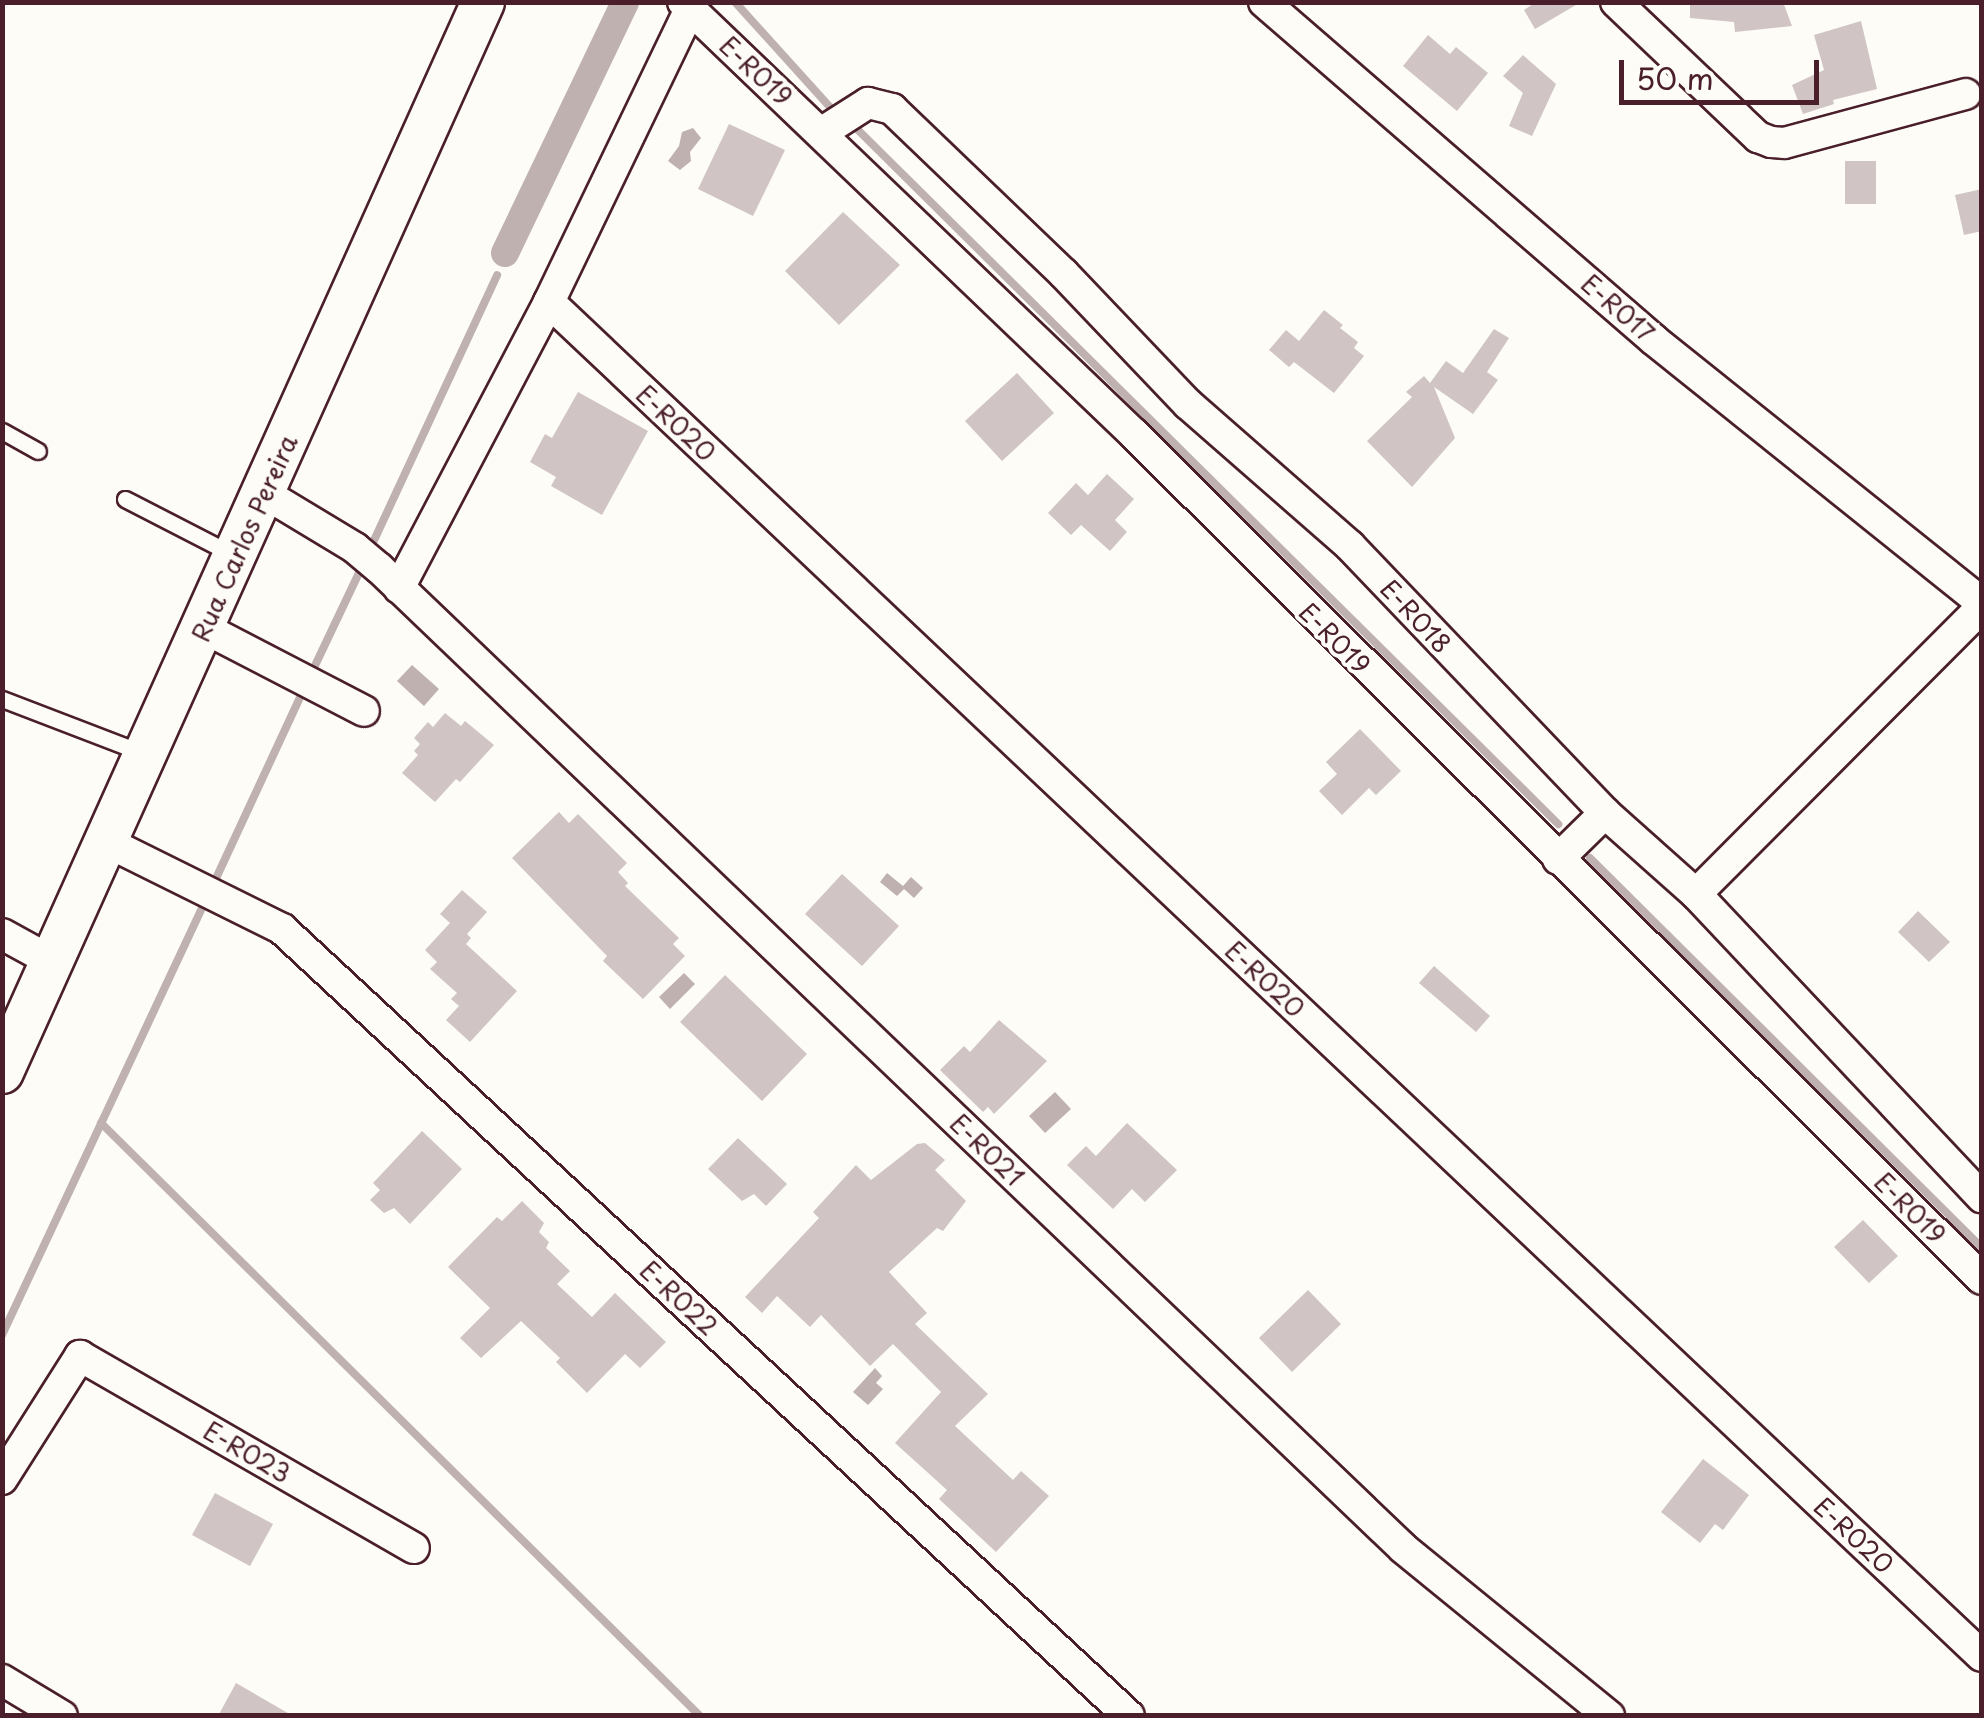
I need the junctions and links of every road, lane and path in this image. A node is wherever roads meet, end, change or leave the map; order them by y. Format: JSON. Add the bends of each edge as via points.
{"nodes":[{"id":1,"x":483,"y":2,"type":"edge"},
{"id":2,"x":1264,"y":2,"type":"edge"},
{"id":3,"x":1616,"y":2,"type":"edge"},
{"id":4,"x":687,"y":6,"type":"edge"},
{"id":5,"x":1966,"y":94,"type":"dead end"},
{"id":6,"x":821,"y":133,"type":"junction"},
{"id":7,"x":548,"y":302,"type":"junction"},
{"id":8,"x":2,"y":431,"type":"edge"},
{"id":9,"x":38,"y":452,"type":"dead end"},
{"id":10,"x":264,"y":493,"type":"junction"},
{"id":11,"x":125,"y":499,"type":"dead end"},
{"id":12,"x":238,"y":556,"type":"junction"},
{"id":13,"x":378,"y":568,"type":"junction"},
{"id":14,"x":1982,"y":605,"type":"edge"},
{"id":15,"x":204,"y":628,"type":"junction"},
{"id":16,"x":2,"y":699,"type":"edge"},
{"id":17,"x":364,"y":711,"type":"dead end"},
{"id":18,"x":146,"y":754,"type":"junction"},
{"id":19,"x":1605,"y":813,"type":"junction"},
{"id":20,"x":106,"y":842,"type":"junction"},
{"id":21,"x":1558,"y":859,"type":"junction"},
{"id":22,"x":1696,"y":894,"type":"junction"},
{"id":23,"x":2,"y":934,"type":"edge"},
{"id":24,"x":53,"y":962,"type":"junction"},
{"id":25,"x":2,"y":1072,"type":"edge"},
{"id":26,"x":1982,"y":1197,"type":"edge"},
{"id":27,"x":1982,"y":1279,"type":"edge"},
{"id":28,"x":2,"y":1478,"type":"edge"},
{"id":29,"x":414,"y":1548,"type":"dead end"},
{"id":30,"x":1982,"y":1656,"type":"edge"},
{"id":31,"x":2,"y":1680,"type":"edge"},
{"id":32,"x":62,"y":1716,"type":"edge"},
{"id":33,"x":1129,"y":1716,"type":"edge"},
{"id":34,"x":1608,"y":1716,"type":"edge"}],
"edges":[{"from":1,"to":10,"type":"street","name":"Rua Carlos Pereira"},
{"from":2,"to":14,"type":"street","name":"E-R017","via":[[1654,340]]},
{"from":3,"to":5,"type":"street","via":[[1758,138],[1771,142]]},
{"from":4,"to":6,"type":"street","name":"E-R019"},
{"from":4,"to":7,"type":"street"},
{"from":6,"to":19,"type":"street","name":"E-R018","via":[[868,103],[892,110],[1188,404],[1350,546]]},
{"from":6,"to":21,"type":"street","name":"E-R019","via":[[1134,434]]},
{"from":7,"to":13,"type":"street"},
{"from":7,"to":30,"type":"street","name":"E-R020"},
{"from":8,"to":9,"type":"lane"},
{"from":10,"to":12,"type":"street","name":"Rua Carlos Pereira"},
{"from":10,"to":13,"type":"street","name":"E-R021"},
{"from":11,"to":12,"type":"lane"},
{"from":12,"to":15,"type":"street","name":"Rua Carlos Pereira"},
{"from":13,"to":34,"type":"street","name":"E-R021","via":[[1404,1548]]},
{"from":14,"to":22,"type":"street"},
{"from":15,"to":17,"type":"street"},
{"from":15,"to":18,"type":"street","name":"Rua Carlos Pereira"},
{"from":16,"to":18,"type":"lane"},
{"from":18,"to":20,"type":"street","name":"Rua Carlos Pereira"},
{"from":19,"to":21,"type":"street"},
{"from":19,"to":22,"type":"street","name":"E-R018"},
{"from":20,"to":24,"type":"street","name":"Rua Carlos Pereira"},
{"from":20,"to":33,"type":"street","name":"E-R022","via":[[282,930]]},
{"from":21,"to":27,"type":"street","name":"E-R019"},
{"from":22,"to":26,"type":"street","name":"E-R018"},
{"from":23,"to":24,"type":"street"},
{"from":24,"to":25,"type":"street","name":"Rua Carlos Pereira"},
{"from":28,"to":29,"type":"street","name":"E-R023","via":[[80,1356]]},
{"from":31,"to":32,"type":"street"}]}
